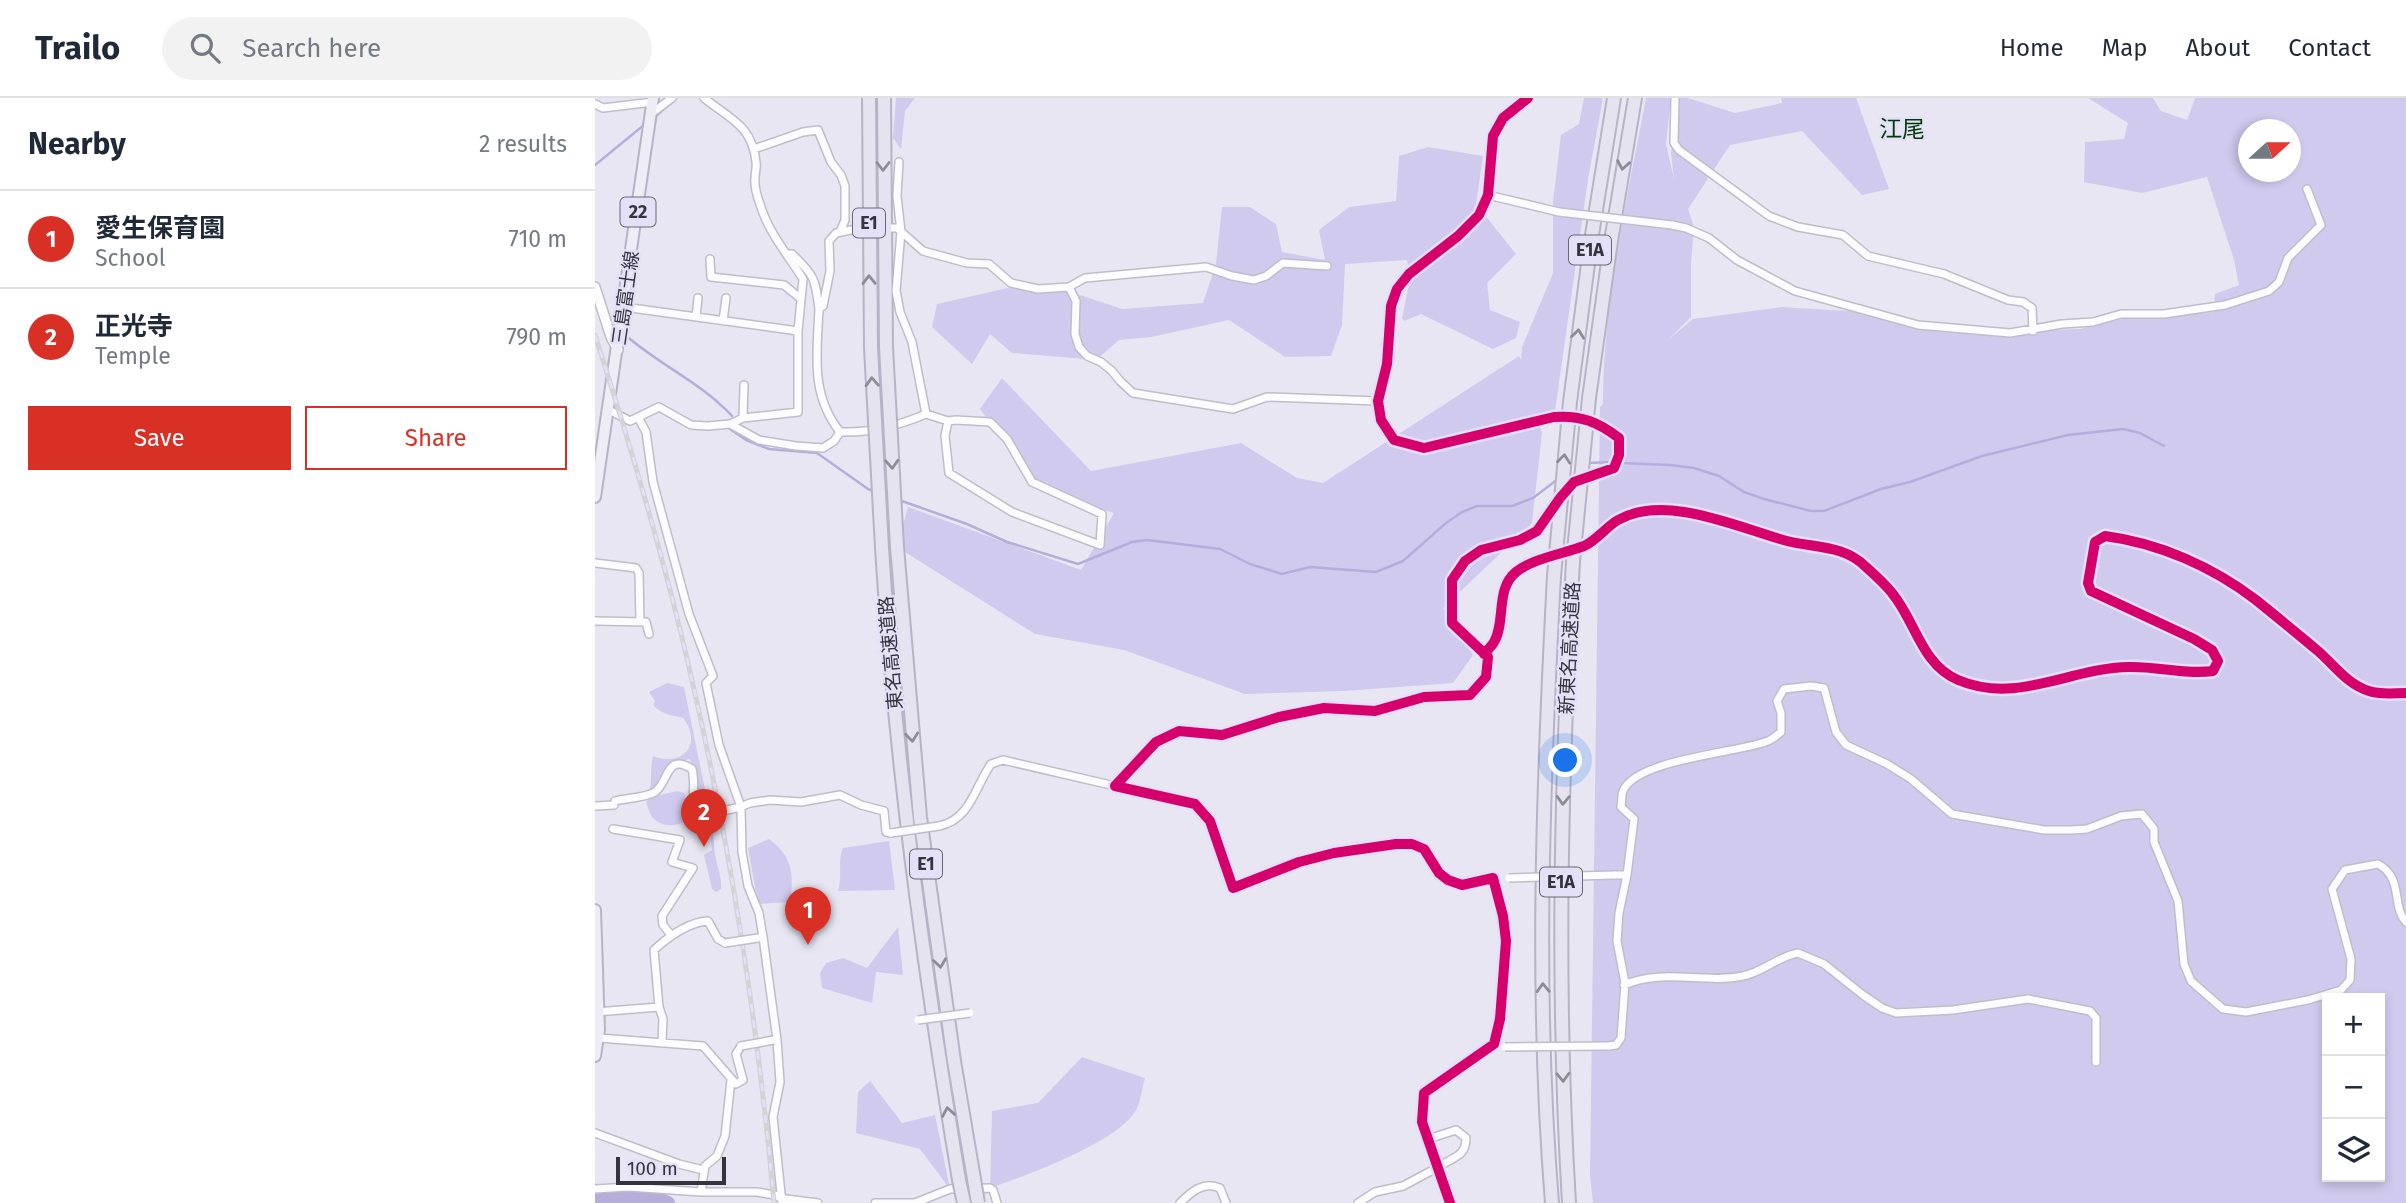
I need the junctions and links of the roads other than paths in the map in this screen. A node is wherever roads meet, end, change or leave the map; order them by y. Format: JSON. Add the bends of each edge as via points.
{"nodes":[{"id":1,"x":672,"y":98,"type":"edge"},
{"id":2,"x":704,"y":98,"type":"edge"},
{"id":3,"x":869,"y":98,"type":"edge"},
{"id":4,"x":884,"y":98,"type":"edge"},
{"id":5,"x":1528,"y":98,"type":"edge"},
{"id":6,"x":1614,"y":98,"type":"edge"},
{"id":7,"x":1635,"y":98,"type":"edge"},
{"id":8,"x":1674,"y":98,"type":"edge"},
{"id":9,"x":595,"y":104,"type":"edge"},
{"id":10,"x":653,"y":104,"type":"edge"},
{"id":11,"x":754,"y":149,"type":"junction"},
{"id":12,"x":899,"y":162,"type":"dead end"},
{"id":13,"x":2308,"y":189,"type":"dead end"},
{"id":14,"x":1487,"y":195,"type":"junction"},
{"id":15,"x":890,"y":228,"type":"tunnel mouth"},
{"id":16,"x":856,"y":229,"type":"tunnel mouth"},
{"id":17,"x":840,"y":232,"type":"junction"},
{"id":18,"x":901,"y":232,"type":"junction"},
{"id":19,"x":787,"y":254,"type":"junction"},
{"id":20,"x":710,"y":259,"type":"dead end"},
{"id":21,"x":1327,"y":266,"type":"dead end"},
{"id":22,"x":595,"y":287,"type":"edge"},
{"id":23,"x":1069,"y":287,"type":"junction"},
{"id":24,"x":698,"y":298,"type":"dead end"},
{"id":25,"x":726,"y":298,"type":"dead end"},
{"id":26,"x":800,"y":298,"type":"junction"},
{"id":27,"x":624,"y":307,"type":"junction"},
{"id":28,"x":819,"y":309,"type":"junction"},
{"id":29,"x":696,"y":317,"type":"junction"},
{"id":30,"x":723,"y":321,"type":"junction"},
{"id":31,"x":798,"y":331,"type":"junction"},
{"id":32,"x":2033,"y":331,"type":"junction"},
{"id":33,"x":620,"y":338,"type":"junction"},
{"id":34,"x":744,"y":385,"type":"dead end"},
{"id":35,"x":1378,"y":401,"type":"junction"},
{"id":36,"x":609,"y":410,"type":"junction"},
{"id":37,"x":926,"y":414,"type":"junction"},
{"id":38,"x":638,"y":417,"type":"junction"},
{"id":39,"x":743,"y":418,"type":"junction"},
{"id":40,"x":947,"y":421,"type":"junction"},
{"id":41,"x":730,"y":424,"type":"junction"},
{"id":42,"x":840,"y":432,"type":"junction"},
{"id":43,"x":599,"y":446,"type":"edge"},
{"id":44,"x":595,"y":497,"type":"edge"},
{"id":45,"x":595,"y":563,"type":"edge"},
{"id":46,"x":595,"y":621,"type":"edge"},
{"id":47,"x":640,"y":622,"type":"junction"},
{"id":48,"x":649,"y":634,"type":"dead end"},
{"id":49,"x":1484,"y":654,"type":"junction"},
{"id":50,"x":2406,"y":693,"type":"edge"},
{"id":51,"x":1115,"y":786,"type":"junction"},
{"id":52,"x":595,"y":806,"type":"edge"},
{"id":53,"x":738,"y":808,"type":"junction"},
{"id":54,"x":613,"y":829,"type":"dead end"},
{"id":55,"x":1627,"y":875,"type":"junction"},
{"id":56,"x":1493,"y":878,"type":"junction"},
{"id":57,"x":595,"y":910,"type":"edge"},
{"id":58,"x":2406,"y":922,"type":"edge"},
{"id":59,"x":671,"y":936,"type":"junction"},
{"id":60,"x":760,"y":937,"type":"junction"},
{"id":61,"x":1625,"y":985,"type":"junction"},
{"id":62,"x":659,"y":1007,"type":"junction"},
{"id":63,"x":597,"y":1012,"type":"edge"},
{"id":64,"x":970,"y":1013,"type":"dead end"},
{"id":65,"x":918,"y":1020,"type":"dead end"},
{"id":66,"x":599,"y":1038,"type":"junction"},
{"id":67,"x":776,"y":1040,"type":"junction"},
{"id":68,"x":662,"y":1043,"type":"junction"},
{"id":69,"x":1494,"y":1044,"type":"junction"},
{"id":70,"x":595,"y":1056,"type":"edge"},
{"id":71,"x":2096,"y":1062,"type":"dead end"},
{"id":72,"x":731,"y":1080,"type":"junction"},
{"id":73,"x":595,"y":1133,"type":"edge"},
{"id":74,"x":1428,"y":1139,"type":"junction"},
{"id":75,"x":1445,"y":1163,"type":"dead end"},
{"id":76,"x":703,"y":1170,"type":"junction"},
{"id":77,"x":1431,"y":1171,"type":"dead end"},
{"id":78,"x":595,"y":1189,"type":"edge"},
{"id":79,"x":702,"y":1192,"type":"junction"},
{"id":80,"x":784,"y":1202,"type":"edge"},
{"id":81,"x":818,"y":1203,"type":"edge"},
{"id":82,"x":875,"y":1203,"type":"edge"},
{"id":83,"x":964,"y":1203,"type":"edge"},
{"id":84,"x":978,"y":1203,"type":"edge"},
{"id":85,"x":997,"y":1203,"type":"edge"},
{"id":86,"x":1180,"y":1203,"type":"edge"},
{"id":87,"x":1226,"y":1203,"type":"edge"},
{"id":88,"x":1358,"y":1203,"type":"edge"},
{"id":89,"x":1450,"y":1203,"type":"edge"},
{"id":90,"x":1552,"y":1203,"type":"edge"},
{"id":91,"x":1569,"y":1203,"type":"edge"}],
"edges":[{"from":1,"to":10,"type":"street"},
{"from":2,"to":11,"type":"street","via":[[736,120]]},
{"from":83,"to":3,"type":"highway","name":"東名高速道路","number":"E1","one_way":true,"bridge":true,"via":[[906,820],[886,620],[871,348]]},
{"from":4,"to":84,"type":"highway","name":"東名高速道路","number":"E1","one_way":true,"bridge":true,"via":[[886,347],[897,547],[920,817]]},
{"from":5,"to":14,"type":"street","via":[[1503,118],[1493,136]]},
{"from":90,"to":6,"type":"highway","name":"新東名高速道路","number":"E1A","one_way":true,"bridge":true,"via":[[1541,893],[1554,576],[1570,402]]},
{"from":7,"to":91,"type":"highway","name":"新東名高速道路","number":"E1A","one_way":true,"bridge":true,"via":[[1589,398],[1573,561],[1561,853]]},
{"from":8,"to":32,"type":"street","via":[[1674,143],[1679,150],[1758,209],[1798,227],[1843,235],[1868,256],[1944,274],[2023,302],[2032,308]]},
{"from":9,"to":10,"type":"street","via":[[603,108]]},
{"from":10,"to":27,"type":"main road","name":"三島富士線","number":"22"},
{"from":11,"to":17,"type":"street","via":[[818,130],[845,186],[845,220]]},
{"from":11,"to":19,"type":"street","via":[[760,206]]},
{"from":12,"to":18,"type":"street"},
{"from":13,"to":32,"type":"street","via":[[2321,225],[2288,258],[2279,282],[2269,291],[2225,305],[2164,314],[2121,314]]},
{"from":14,"to":32,"type":"street","bridge":true,"via":[[1559,212],[1686,228],[1795,290],[1918,324]]},
{"from":14,"to":35,"type":"street","via":[[1479,215],[1397,289]]},
{"from":15,"to":18,"type":"street"},
{"from":16,"to":17,"type":"street"},
{"from":17,"to":28,"type":"street","via":[[829,241],[830,271]]},
{"from":18,"to":23,"type":"street","via":[[923,251],[989,264],[1011,283],[1038,289]]},
{"from":18,"to":37,"type":"street","via":[[896,291]]},
{"from":19,"to":26,"type":"street","via":[[803,279]]},
{"from":19,"to":28,"type":"street","via":[[816,280]]},
{"from":20,"to":26,"type":"street","via":[[712,277],[784,285]]},
{"from":21,"to":23,"type":"street","via":[[1283,263],[1254,280],[1206,267],[1085,278]]},
{"from":22,"to":33,"type":"street","via":[[607,324]]},
{"from":23,"to":35,"type":"street","via":[[1076,301],[1079,347],[1112,370],[1133,393],[1233,409],[1267,397]]},
{"from":24,"to":29,"type":"street"},
{"from":25,"to":30,"type":"street"},
{"from":26,"to":31,"type":"street"},
{"from":27,"to":29,"type":"street"},
{"from":27,"to":33,"type":"main road","name":"三島富士線","number":"22"},
{"from":28,"to":42,"type":"street","via":[[819,393]]},
{"from":29,"to":30,"type":"street"},
{"from":30,"to":31,"type":"street"},
{"from":31,"to":39,"type":"street","via":[[799,412]]},
{"from":33,"to":36,"type":"main road","name":"三島富士線","number":"22"},
{"from":34,"to":39,"type":"street"},
{"from":35,"to":49,"type":"street","via":[[1381,421],[1394,440],[1424,448],[1573,416],[1619,438],[1614,468],[1574,482],[1537,531],[1481,550],[1465,561],[1452,580],[1452,623]]},
{"from":36,"to":38,"type":"street","via":[[630,421]]},
{"from":36,"to":43,"type":"main road","name":"三島富士線","number":"22"},
{"from":37,"to":40,"type":"street"},
{"from":37,"to":42,"type":"street","via":[[899,426],[865,433]]},
{"from":38,"to":41,"type":"street","via":[[659,407],[691,425]]},
{"from":38,"to":53,"type":"street","via":[[646,432],[653,482],[689,614],[713,676],[706,683]]},
{"from":39,"to":41,"type":"street"},
{"from":40,"to":40,"type":"street","via":[[990,422],[1007,439],[1032,482],[1102,514],[1100,544],[1012,512],[949,473]]},
{"from":41,"to":42,"type":"street","via":[[758,440],[823,448]]},
{"from":43,"to":44,"type":"main road","name":"三島富士線","number":"22"},
{"from":45,"to":47,"type":"street","via":[[636,568]]},
{"from":46,"to":47,"type":"street"},
{"from":47,"to":48,"type":"street","via":[[646,622]]},
{"from":49,"to":50,"type":"street","via":[[1495,641],[1506,586],[1515,573],[1588,544],[1619,520],[1661,510],[1823,546],[1854,558],[1892,593],[1941,670],[1983,689],[2008,690],[2129,667],[2213,671],[2217,661],[2212,650],[2091,591],[2088,583],[2095,542],[2105,536],[2150,546],[2207,568],[2254,599],[2349,680],[2367,691]]},
{"from":49,"to":51,"type":"street","via":[[1488,657],[1486,677],[1470,695],[1424,697],[1375,711],[1324,708],[1222,735],[1179,731],[1156,742]]},
{"from":51,"to":53,"type":"street","bridge":true,"via":[[1003,760],[992,764],[957,821],[891,833],[886,832],[884,811],[840,795],[801,802],[770,800]]},
{"from":51,"to":56,"type":"street","via":[[1195,804],[1210,821],[1233,888],[1299,862],[1396,844],[1424,849],[1439,873],[1462,885]]},
{"from":52,"to":53,"type":"street","bridge":true,"via":[[653,794],[668,769],[685,764],[692,769],[695,814]]},
{"from":53,"to":60,"type":"street"},
{"from":54,"to":59,"type":"street","via":[[680,840],[672,862],[693,868],[662,916]]},
{"from":55,"to":56,"type":"street","bridge":true},
{"from":55,"to":58,"type":"street","via":[[1634,819],[1621,807],[1627,785],[1656,768],[1770,741],[1781,732],[1777,701],[1784,690],[1811,686],[1824,688],[1836,732],[1846,745],[1911,779],[1952,814],[2044,830],[2087,829],[2121,816],[2142,814],[2154,829],[2154,842],[2178,901],[2184,964],[2191,981],[2223,1009],[2246,1012],[2308,1000],[2341,990],[2350,980],[2351,958],[2332,889],[2344,870],[2378,864],[2389,872]]},
{"from":55,"to":61,"type":"street","via":[[1617,941]]},
{"from":56,"to":69,"type":"street","via":[[1506,941]]},
{"from":57,"to":63,"type":"main road"},
{"from":59,"to":60,"type":"street","bridge":true,"via":[[708,921],[717,939],[725,943]]},
{"from":59,"to":62,"type":"street","via":[[654,950]]},
{"from":60,"to":67,"type":"street"},
{"from":61,"to":69,"type":"street","bridge":true,"via":[[1621,1038],[1616,1045]]},
{"from":61,"to":71,"type":"street","via":[[1651,977],[1741,977],[1798,953],[1824,964],[1882,1008],[1896,1013],[2028,999],[2090,1011],[2096,1018]]},
{"from":62,"to":63,"type":"street"},
{"from":62,"to":68,"type":"street"},
{"from":63,"to":66,"type":"main road"},
{"from":64,"to":65,"type":"street","bridge":true},
{"from":66,"to":68,"type":"street"},
{"from":66,"to":70,"type":"main road"},
{"from":67,"to":72,"type":"street","bridge":true,"via":[[741,1046],[736,1054],[743,1080],[736,1084]]},
{"from":67,"to":80,"type":"street","via":[[780,1082],[773,1118]]},
{"from":68,"to":72,"type":"street","via":[[703,1046]]},
{"from":69,"to":74,"type":"street","via":[[1424,1093],[1422,1122]]},
{"from":72,"to":76,"type":"street","via":[[726,1136],[717,1156]]},
{"from":73,"to":76,"type":"street"},
{"from":74,"to":75,"type":"street","via":[[1456,1130],[1466,1138],[1463,1153]]},
{"from":74,"to":89,"type":"street"},
{"from":76,"to":79,"type":"street"},
{"from":77,"to":88,"type":"street"},
{"from":78,"to":79,"type":"street"},
{"from":79,"to":80,"type":"street","via":[[757,1192]]},
{"from":80,"to":81,"type":"street"},
{"from":82,"to":85,"type":"street","via":[[915,1203],[950,1189],[990,1188]]},
{"from":86,"to":87,"type":"street","via":[[1195,1189],[1212,1184],[1220,1188]]}]}
